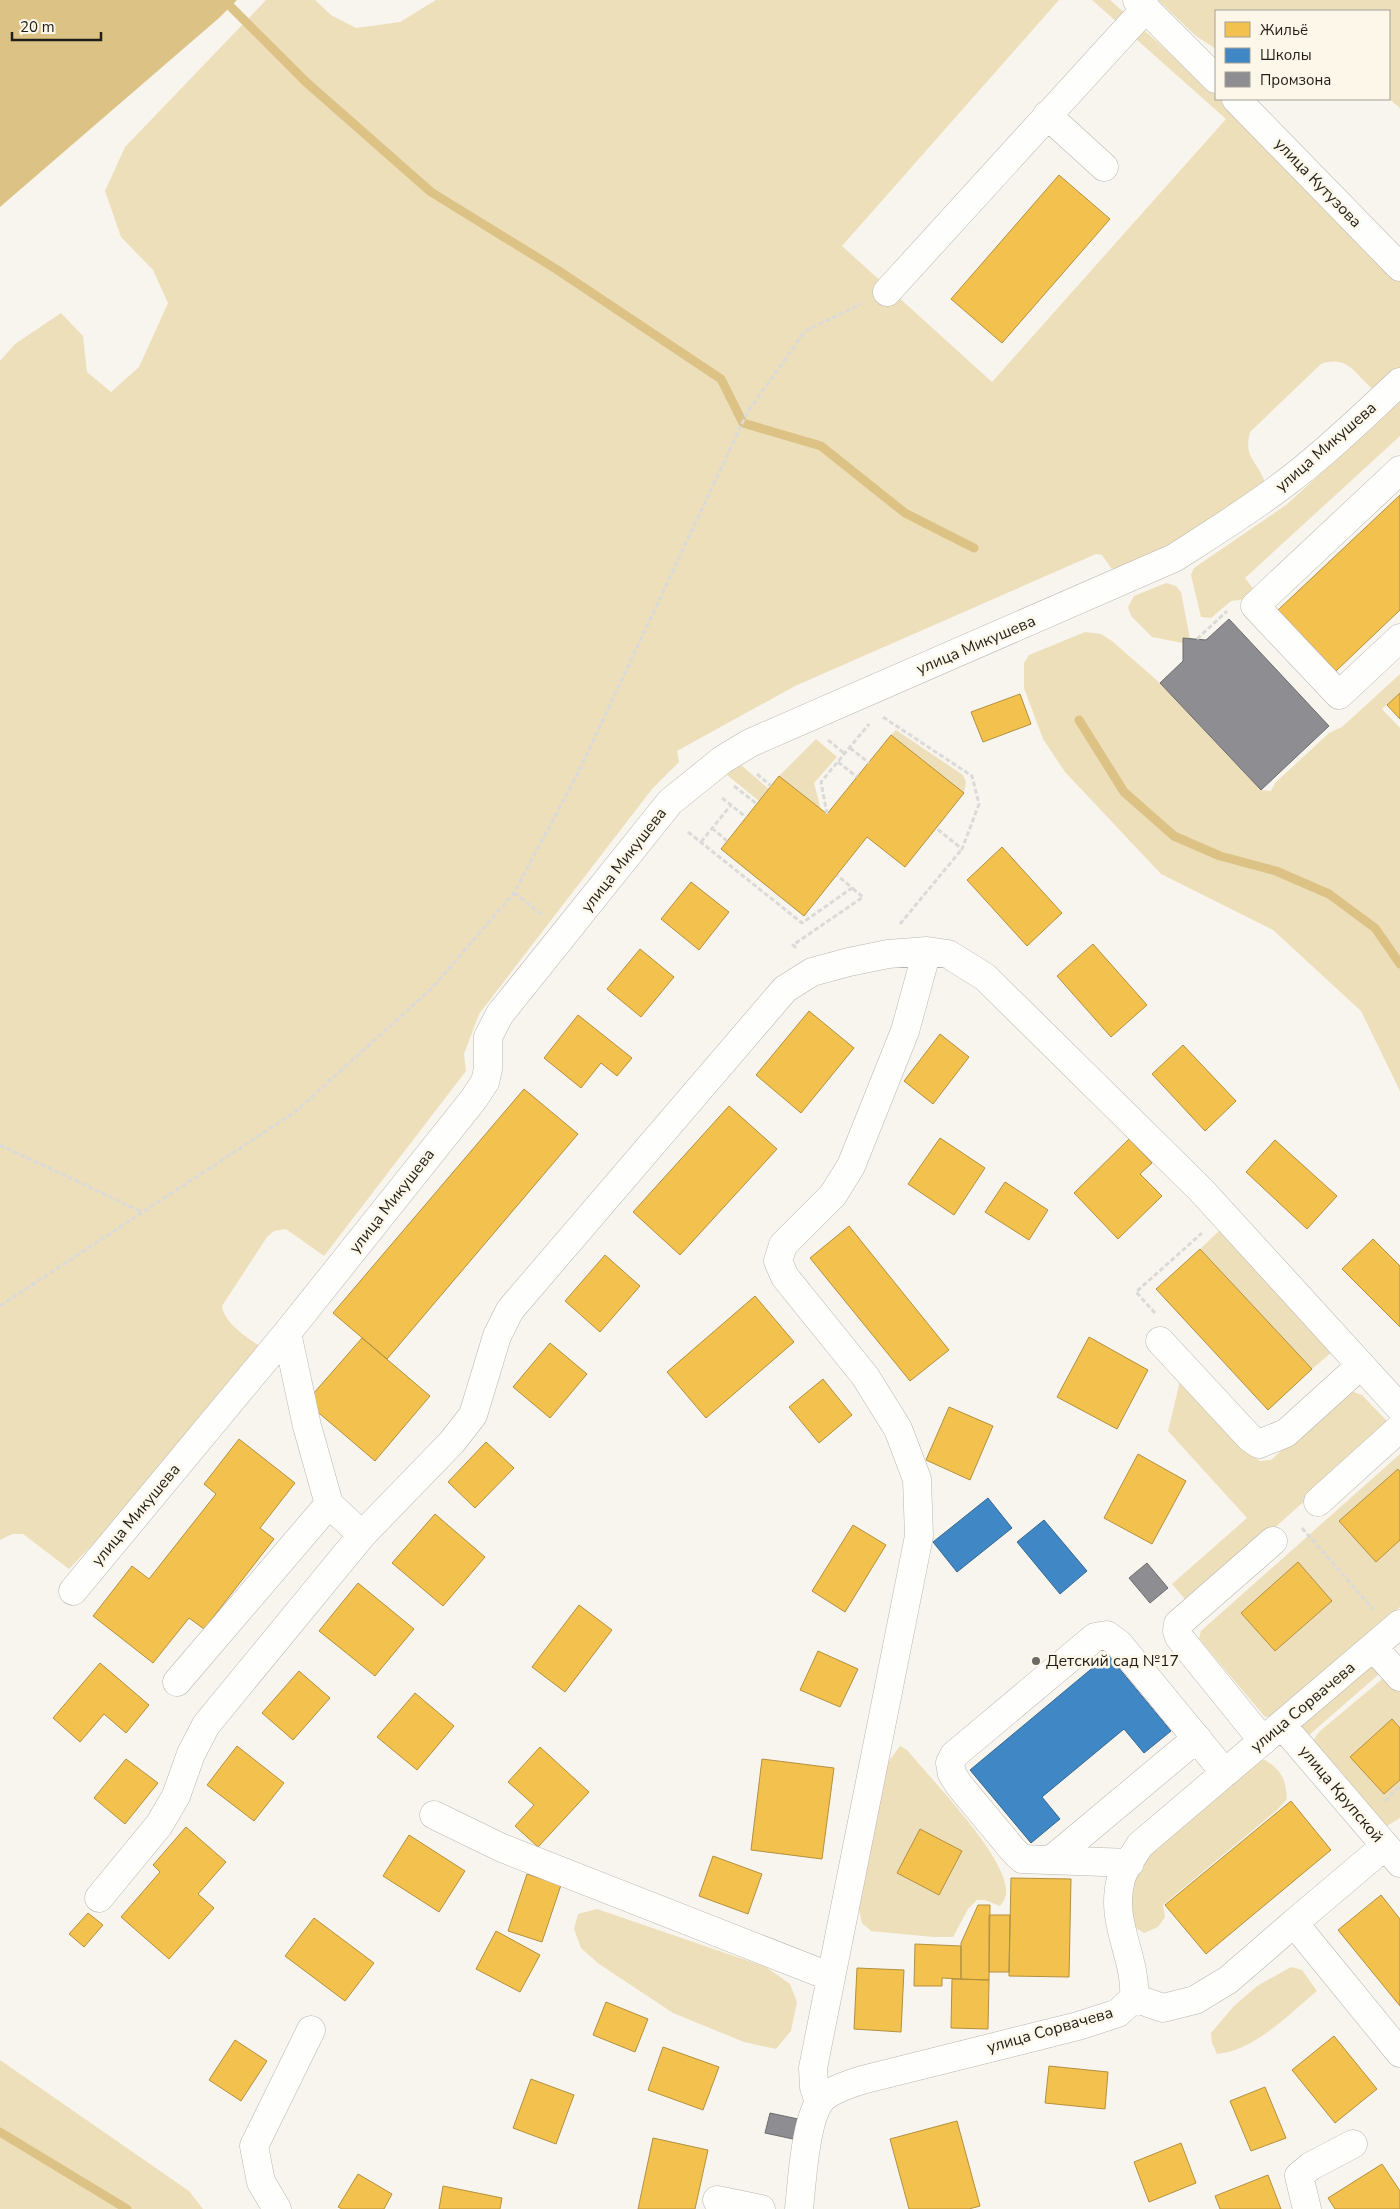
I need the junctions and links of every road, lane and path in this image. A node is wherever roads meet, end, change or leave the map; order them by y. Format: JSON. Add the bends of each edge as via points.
{"nodes":[{"id":1,"x":1141,"y":4,"type":"edge"},
{"id":2,"x":1215,"y":78,"type":"edge"},
{"id":3,"x":1237,"y":100,"type":"edge"},
{"id":4,"x":1047,"y":116,"type":"junction"},
{"id":5,"x":1104,"y":167,"type":"dead end"},
{"id":6,"x":1400,"y":267,"type":"edge"},
{"id":7,"x":887,"y":292,"type":"joint"},
{"id":8,"x":1400,"y":382,"type":"edge"},
{"id":9,"x":1400,"y":470,"type":"edge"},
{"id":10,"x":1255,"y":606,"type":"junction"},
{"id":11,"x":1400,"y":638,"type":"edge"},
{"id":12,"x":1196,"y":639,"type":"dead end"},
{"id":13,"x":880,"y":716,"type":"dead end"},
{"id":14,"x":872,"y":722,"type":"dead end"},
{"id":15,"x":850,"y":748,"type":"junction"},
{"id":16,"x":838,"y":762,"type":"junction"},
{"id":17,"x":869,"y":763,"type":"dead end"},
{"id":18,"x":757,"y":774,"type":"dead end"},
{"id":19,"x":857,"y":778,"type":"dead end"},
{"id":20,"x":771,"y":786,"type":"dead end"},
{"id":21,"x":731,"y":805,"type":"dead end"},
{"id":22,"x":827,"y":814,"type":"dead end"},
{"id":23,"x":712,"y":828,"type":"junction"},
{"id":24,"x":936,"y":828,"type":"dead end"},
{"id":25,"x":688,"y":832,"type":"dead end"},
{"id":26,"x":727,"y":841,"type":"dead end"},
{"id":27,"x":700,"y":842,"type":"junction"},
{"id":28,"x":962,"y":849,"type":"junction"},
{"id":29,"x":837,"y":875,"type":"dead end"},
{"id":30,"x":852,"y":888,"type":"junction"},
{"id":31,"x":514,"y":893,"type":"junction"},
{"id":32,"x":894,"y":931,"type":"dead end"},
{"id":33,"x":566,"y":933,"type":"junction"},
{"id":34,"x":800,"y":951,"type":"dead end"},
{"id":35,"x":927,"y":951,"type":"junction"},
{"id":36,"x":0,"y":1145,"type":"edge"},
{"id":37,"x":142,"y":1212,"type":"junction"},
{"id":38,"x":1223,"y":1215,"type":"junction"},
{"id":39,"x":0,"y":1306,"type":"edge"},
{"id":40,"x":287,"y":1334,"type":"junction"},
{"id":41,"x":1160,"y":1341,"type":"joint"},
{"id":42,"x":1361,"y":1365,"type":"junction"},
{"id":43,"x":1400,"y":1408,"type":"edge"},
{"id":44,"x":1400,"y":1428,"type":"edge"},
{"id":45,"x":1318,"y":1502,"type":"dead end"},
{"id":46,"x":329,"y":1504,"type":"junction"},
{"id":47,"x":1296,"y":1521,"type":"dead end"},
{"id":48,"x":362,"y":1535,"type":"junction"},
{"id":49,"x":1273,"y":1541,"type":"dead end"},
{"id":50,"x":74,"y":1591,"type":"dead end"},
{"id":51,"x":1389,"y":1620,"type":"edge"},
{"id":52,"x":1373,"y":1647,"type":"junction"},
{"id":53,"x":1400,"y":1677,"type":"edge"},
{"id":54,"x":177,"y":1682,"type":"dead end"},
{"id":55,"x":1273,"y":1733,"type":"junction"},
{"id":56,"x":1197,"y":1738,"type":"junction"},
{"id":57,"x":1226,"y":1773,"type":"junction"},
{"id":58,"x":434,"y":1815,"type":"dead end"},
{"id":59,"x":1393,"y":1854,"type":"edge"},
{"id":60,"x":1051,"y":1860,"type":"junction"},
{"id":61,"x":1130,"y":1863,"type":"junction"},
{"id":62,"x":99,"y":1898,"type":"dead end"},
{"id":63,"x":1294,"y":1923,"type":"junction"},
{"id":64,"x":832,"y":1977,"type":"junction"},
{"id":65,"x":1134,"y":1998,"type":"junction"},
{"id":66,"x":311,"y":2030,"type":"dead end"},
{"id":67,"x":1400,"y":2053,"type":"edge"},
{"id":68,"x":819,"y":2102,"type":"junction"},
{"id":69,"x":1353,"y":2144,"type":"dead end"},
{"id":70,"x":717,"y":2200,"type":"dead end"},
{"id":71,"x":277,"y":2209,"type":"edge"},
{"id":72,"x":761,"y":2209,"type":"edge"},
{"id":73,"x":799,"y":2209,"type":"edge"},
{"id":74,"x":1308,"y":2209,"type":"edge"}],
"edges":[{"from":1,"to":2,"type":"street"},
{"from":1,"to":4,"type":"street"},
{"from":3,"to":6,"type":"street","name":"улица Кутузова"},
{"from":4,"to":5,"type":"street"},
{"from":4,"to":7,"type":"street"},
{"from":7,"to":31,"type":"path","via":[[805,331],[747,413],[577,774]]},
{"from":8,"to":33,"type":"street","name":"улица Микушева","via":[[1289,480],[1223,529],[1174,558],[750,743],[722,760],[670,802]]},
{"from":9,"to":10,"type":"street"},
{"from":10,"to":11,"type":"street","via":[[1339,695]]},
{"from":10,"to":12,"type":"path","via":[[1229,609]]},
{"from":13,"to":28,"type":"path","via":[[972,776],[980,804]]},
{"from":14,"to":15,"type":"path"},
{"from":15,"to":16,"type":"path"},
{"from":15,"to":17,"type":"path"},
{"from":16,"to":19,"type":"path"},
{"from":16,"to":22,"type":"path","via":[[821,782]]},
{"from":18,"to":20,"type":"path"},
{"from":21,"to":23,"type":"path"},
{"from":23,"to":26,"type":"path"},
{"from":23,"to":27,"type":"path"},
{"from":24,"to":28,"type":"path"},
{"from":25,"to":27,"type":"path"},
{"from":27,"to":30,"type":"path","via":[[802,924]]},
{"from":28,"to":32,"type":"path"},
{"from":29,"to":30,"type":"path"},
{"from":30,"to":34,"type":"path","via":[[863,897],[793,946]]},
{"from":31,"to":33,"type":"path"},
{"from":31,"to":37,"type":"path","via":[[432,988],[295,1112]]},
{"from":33,"to":40,"type":"street","name":"улица Микушева","via":[[500,1014],[488,1037],[485,1082],[473,1100]]},
{"from":35,"to":38,"type":"street","via":[[948,954],[985,976]]},
{"from":35,"to":48,"type":"street","via":[[849,962],[812,972],[786,989],[510,1310],[497,1336],[472,1415],[452,1442]]},
{"from":35,"to":64,"type":"street","via":[[905,1031],[851,1166],[833,1195],[783,1245],[778,1261],[785,1277],[866,1376],[898,1429],[917,1479],[919,1536]]},
{"from":36,"to":37,"type":"path"},
{"from":37,"to":39,"type":"path"},
{"from":38,"to":41,"type":"path","via":[[1136,1292],[1172,1331]]},
{"from":38,"to":42,"type":"street"},
{"from":40,"to":46,"type":"street","via":[[305,1418]]},
{"from":40,"to":50,"type":"street","name":"улица Микушева"},
{"from":41,"to":42,"type":"street","via":[[1250,1438],[1260,1444],[1286,1434]]},
{"from":42,"to":43,"type":"street"},
{"from":44,"to":45,"type":"street"},
{"from":46,"to":48,"type":"street"},
{"from":46,"to":54,"type":"street"},
{"from":47,"to":51,"type":"path"},
{"from":48,"to":62,"type":"street","via":[[206,1725],[191,1754],[176,1796],[159,1825]]},
{"from":49,"to":55,"type":"street","name":"улица Крупской","via":[[1178,1624],[1177,1631],[1179,1637]]},
{"from":51,"to":52,"type":"street","name":"улица Сорвачева"},
{"from":52,"to":53,"type":"street"},
{"from":52,"to":55,"type":"street","name":"улица Сорвачева"},
{"from":55,"to":57,"type":"street","name":"улица Сорвачева"},
{"from":55,"to":59,"type":"street","name":"улица Крупской"},
{"from":56,"to":57,"type":"street"},
{"from":56,"to":60,"type":"street"},
{"from":56,"to":60,"type":"street","via":[[1120,1644],[1107,1635],[1095,1637],[954,1755],[950,1763],[952,1774],[1013,1850],[1022,1859]]},
{"from":57,"to":61,"type":"street","name":"улица Сорвачева","via":[[1140,1845]]},
{"from":58,"to":64,"type":"street","via":[[502,1848]]},
{"from":59,"to":63,"type":"street"},
{"from":60,"to":61,"type":"street"},
{"from":61,"to":65,"type":"street","name":"улица Сорвачева","via":[[1121,1879],[1118,1918],[1135,1983]]},
{"from":63,"to":65,"type":"street","via":[[1228,1980],[1195,2000],[1163,2008]]},
{"from":63,"to":67,"type":"street"},
{"from":64,"to":68,"type":"street","via":[[813,2068]]},
{"from":65,"to":68,"type":"street","name":"улица Сорвачева","via":[[1118,2013],[862,2080],[838,2088]]},
{"from":66,"to":71,"type":"street","via":[[254,2146],[261,2182]]},
{"from":68,"to":73,"type":"street","via":[[808,2136]]},
{"from":69,"to":74,"type":"street","via":[[1299,2176]]},
{"from":70,"to":72,"type":"street"}]}
